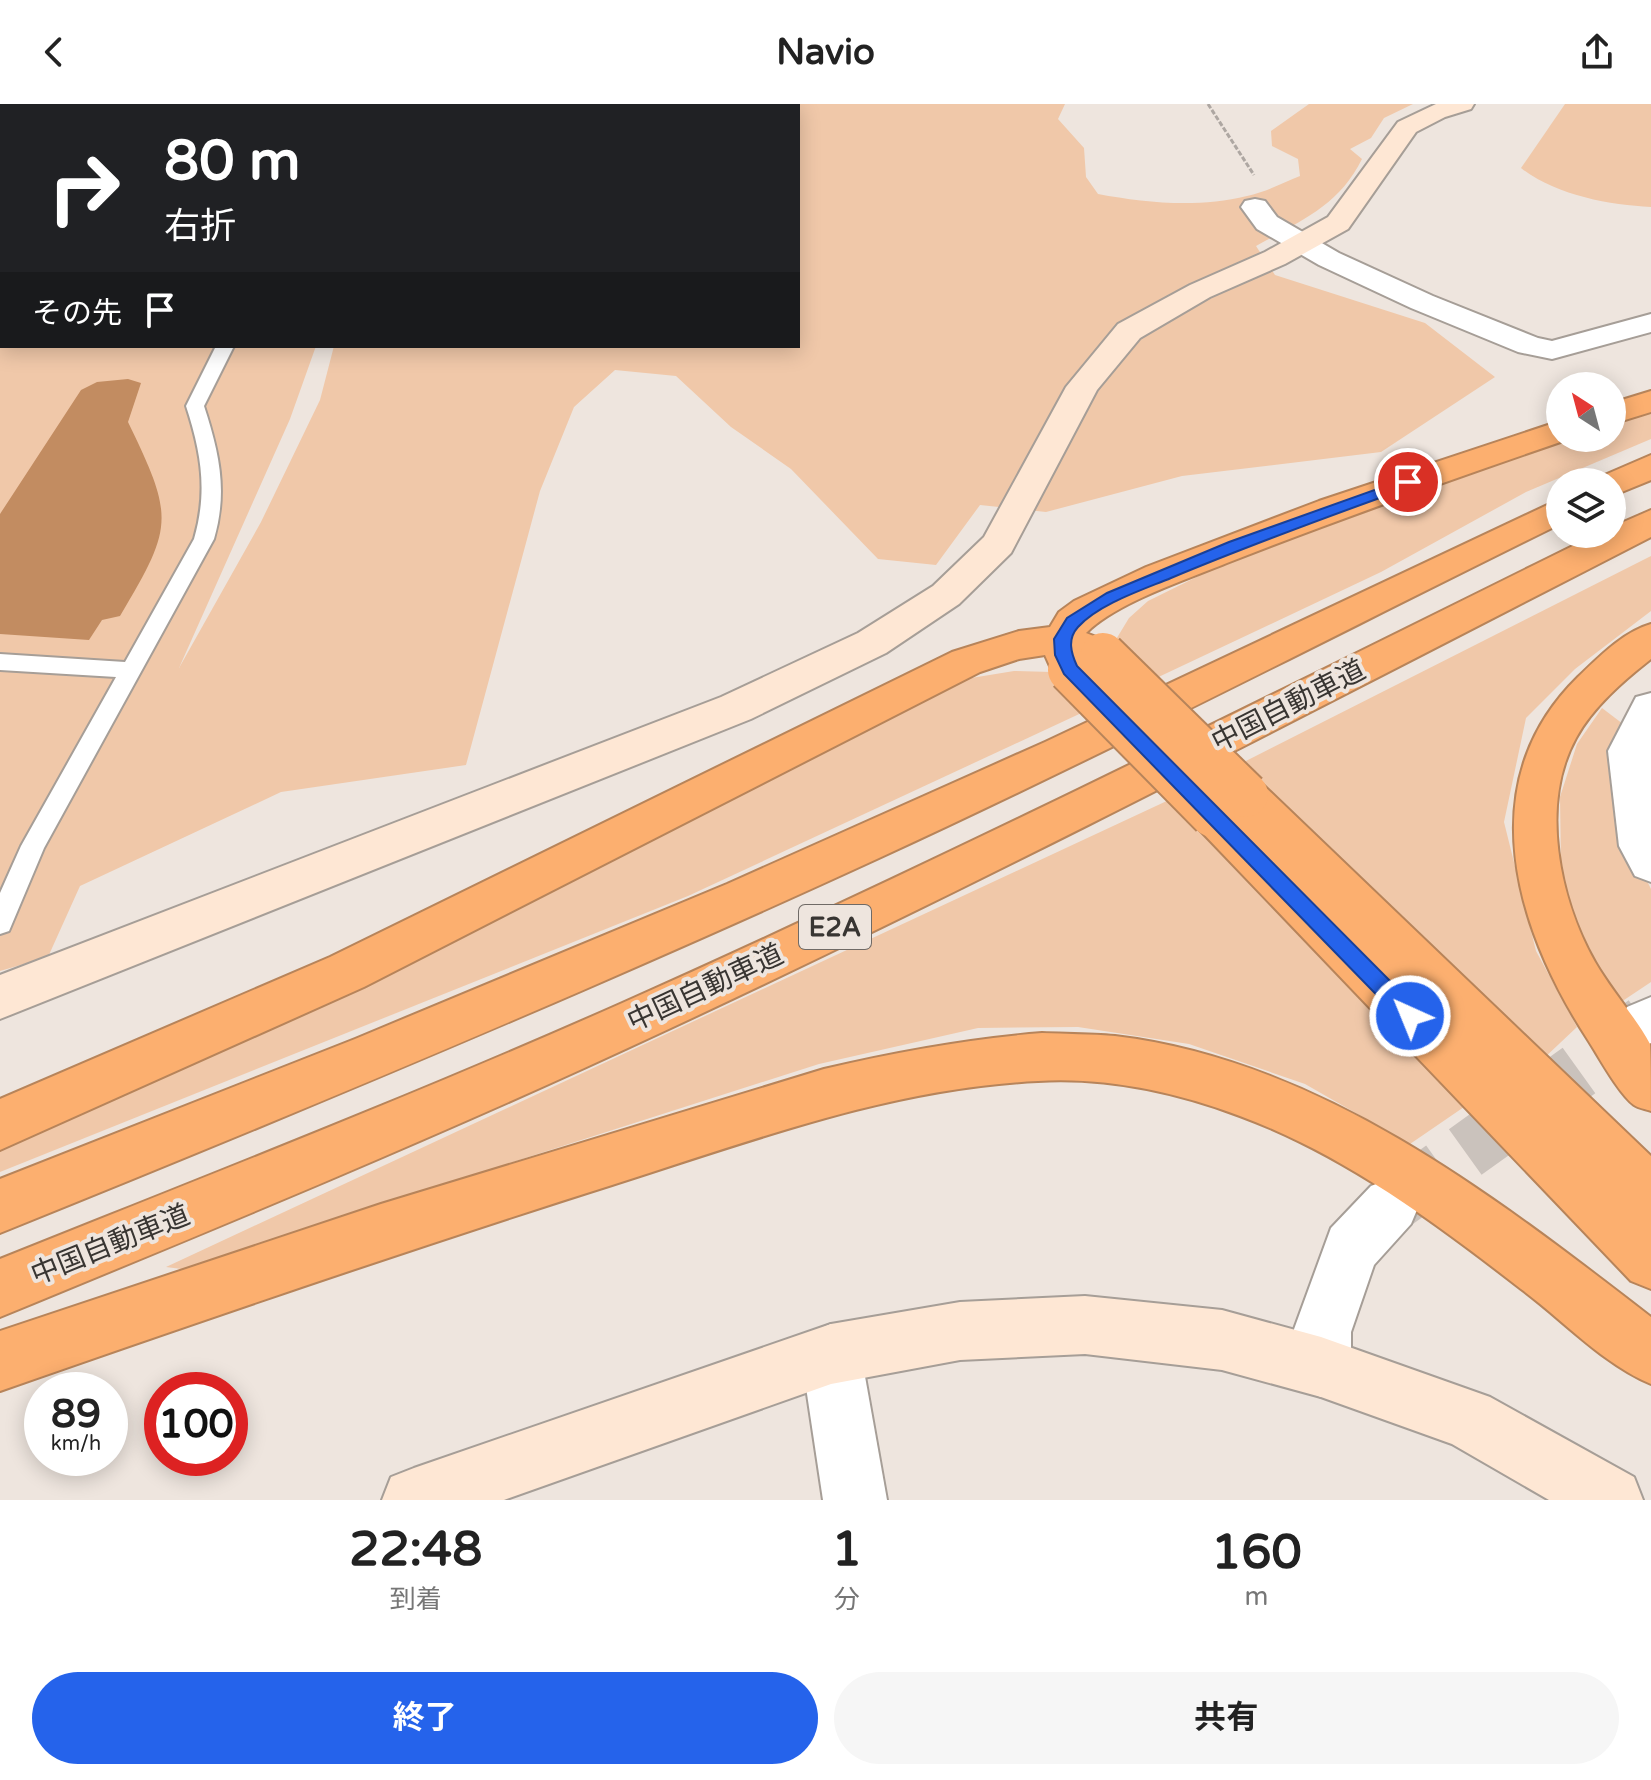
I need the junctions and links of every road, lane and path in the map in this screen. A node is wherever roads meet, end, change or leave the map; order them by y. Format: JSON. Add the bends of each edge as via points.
{"nodes":[{"id":1,"x":1208,"y":104,"type":"edge"},
{"id":2,"x":1462,"y":104,"type":"edge"},
{"id":3,"x":1255,"y":207,"type":"joint"},
{"id":4,"x":1302,"y":244,"type":"junction"},
{"id":5,"x":1651,"y":323,"type":"edge"},
{"id":6,"x":224,"y":348,"type":"edge"},
{"id":7,"x":1651,"y":401,"type":"edge"},
{"id":8,"x":1626,"y":409,"type":"edge"},
{"id":9,"x":1546,"y":436,"type":"edge"},
{"id":10,"x":1651,"y":466,"type":"edge"},
{"id":11,"x":1626,"y":478,"type":"edge"},
{"id":12,"x":1546,"y":517,"type":"edge"},
{"id":13,"x":1651,"y":522,"type":"edge"},
{"id":14,"x":1651,"y":638,"type":"edge"},
{"id":15,"x":1079,"y":654,"type":"junction"},
{"id":16,"x":0,"y":662,"type":"edge"},
{"id":17,"x":129,"y":670,"type":"junction"},
{"id":18,"x":1651,"y":708,"type":"edge"},
{"id":19,"x":1230,"y":805,"type":"junction"},
{"id":20,"x":1651,"y":863,"type":"edge"},
{"id":21,"x":0,"y":923,"type":"edge"},
{"id":22,"x":0,"y":997,"type":"edge"},
{"id":23,"x":1651,"y":1087,"type":"edge"},
{"id":24,"x":0,"y":1125,"type":"edge"},
{"id":25,"x":1651,"y":1194,"type":"edge"},
{"id":26,"x":1391,"y":1205,"type":"tunnel mouth"},
{"id":27,"x":0,"y":1206,"type":"edge"},
{"id":28,"x":1651,"y":1261,"type":"edge"},
{"id":29,"x":0,"y":1288,"type":"edge"},
{"id":30,"x":831,"y":1354,"type":"junction"},
{"id":31,"x":1651,"y":1354,"type":"edge"},
{"id":32,"x":0,"y":1361,"type":"edge"},
{"id":33,"x":1321,"y":1367,"type":"junction"},
{"id":34,"x":1590,"y":1493,"type":"edge"},
{"id":35,"x":414,"y":1500,"type":"edge"},
{"id":36,"x":855,"y":1500,"type":"edge"}],
"edges":[{"from":1,"to":3,"type":"path","via":[[1255,176],[1260,193]]},
{"from":2,"to":4,"type":"street","via":[[1407,127],[1338,223]]},
{"from":3,"to":4,"type":"street","via":[[1267,223]]},
{"from":4,"to":5,"type":"street","via":[[1422,302],[1529,345],[1552,350]]},
{"from":4,"to":22,"type":"street","via":[[1129,331],[1082,387],[998,544],[946,595],[872,643],[736,708]]},
{"from":6,"to":17,"type":"lane","via":[[195,406],[213,460],[212,515],[204,539]]},
{"from":7,"to":8,"type":"highway"},
{"from":9,"to":15,"type":"highway","via":[[1332,509],[1159,576],[1073,622]]},
{"from":10,"to":11,"type":"highway"},
{"from":12,"to":27,"type":"highway","name":"中国自動車道","number":"E2A","via":[[987,788],[677,928],[276,1098]]},
{"from":13,"to":29,"type":"highway","name":"中国自動車道","number":"E2A","via":[[1033,833],[719,982],[329,1154]]},
{"from":14,"to":23,"type":"highway","via":[[1609,671],[1562,726],[1545,758],[1535,836],[1542,886],[1562,946],[1594,1006]]},
{"from":15,"to":19,"type":"highway","bridge":true},
{"from":15,"to":24,"type":"highway","via":[[999,650],[910,687],[347,972]]},
{"from":16,"to":17,"type":"lane"},
{"from":17,"to":21,"type":"lane","via":[[33,846]]},
{"from":18,"to":20,"type":"street","via":[[1629,751],[1642,846]]},
{"from":19,"to":25,"type":"highway"},
{"from":19,"to":28,"type":"highway"},
{"from":26,"to":33,"type":"street","via":[[1351,1248],[1322,1332]]},
{"from":30,"to":33,"type":"street","via":[[960,1331],[1085,1325],[1222,1340]]},
{"from":30,"to":35,"type":"street"},
{"from":30,"to":36,"type":"street"},
{"from":31,"to":32,"type":"highway","via":[[1465,1211],[1386,1159],[1312,1120],[1247,1091],[1184,1072],[1117,1058],[1045,1055],[959,1065],[830,1094],[417,1218]]},
{"from":33,"to":34,"type":"street","via":[[1468,1419]]}]}
